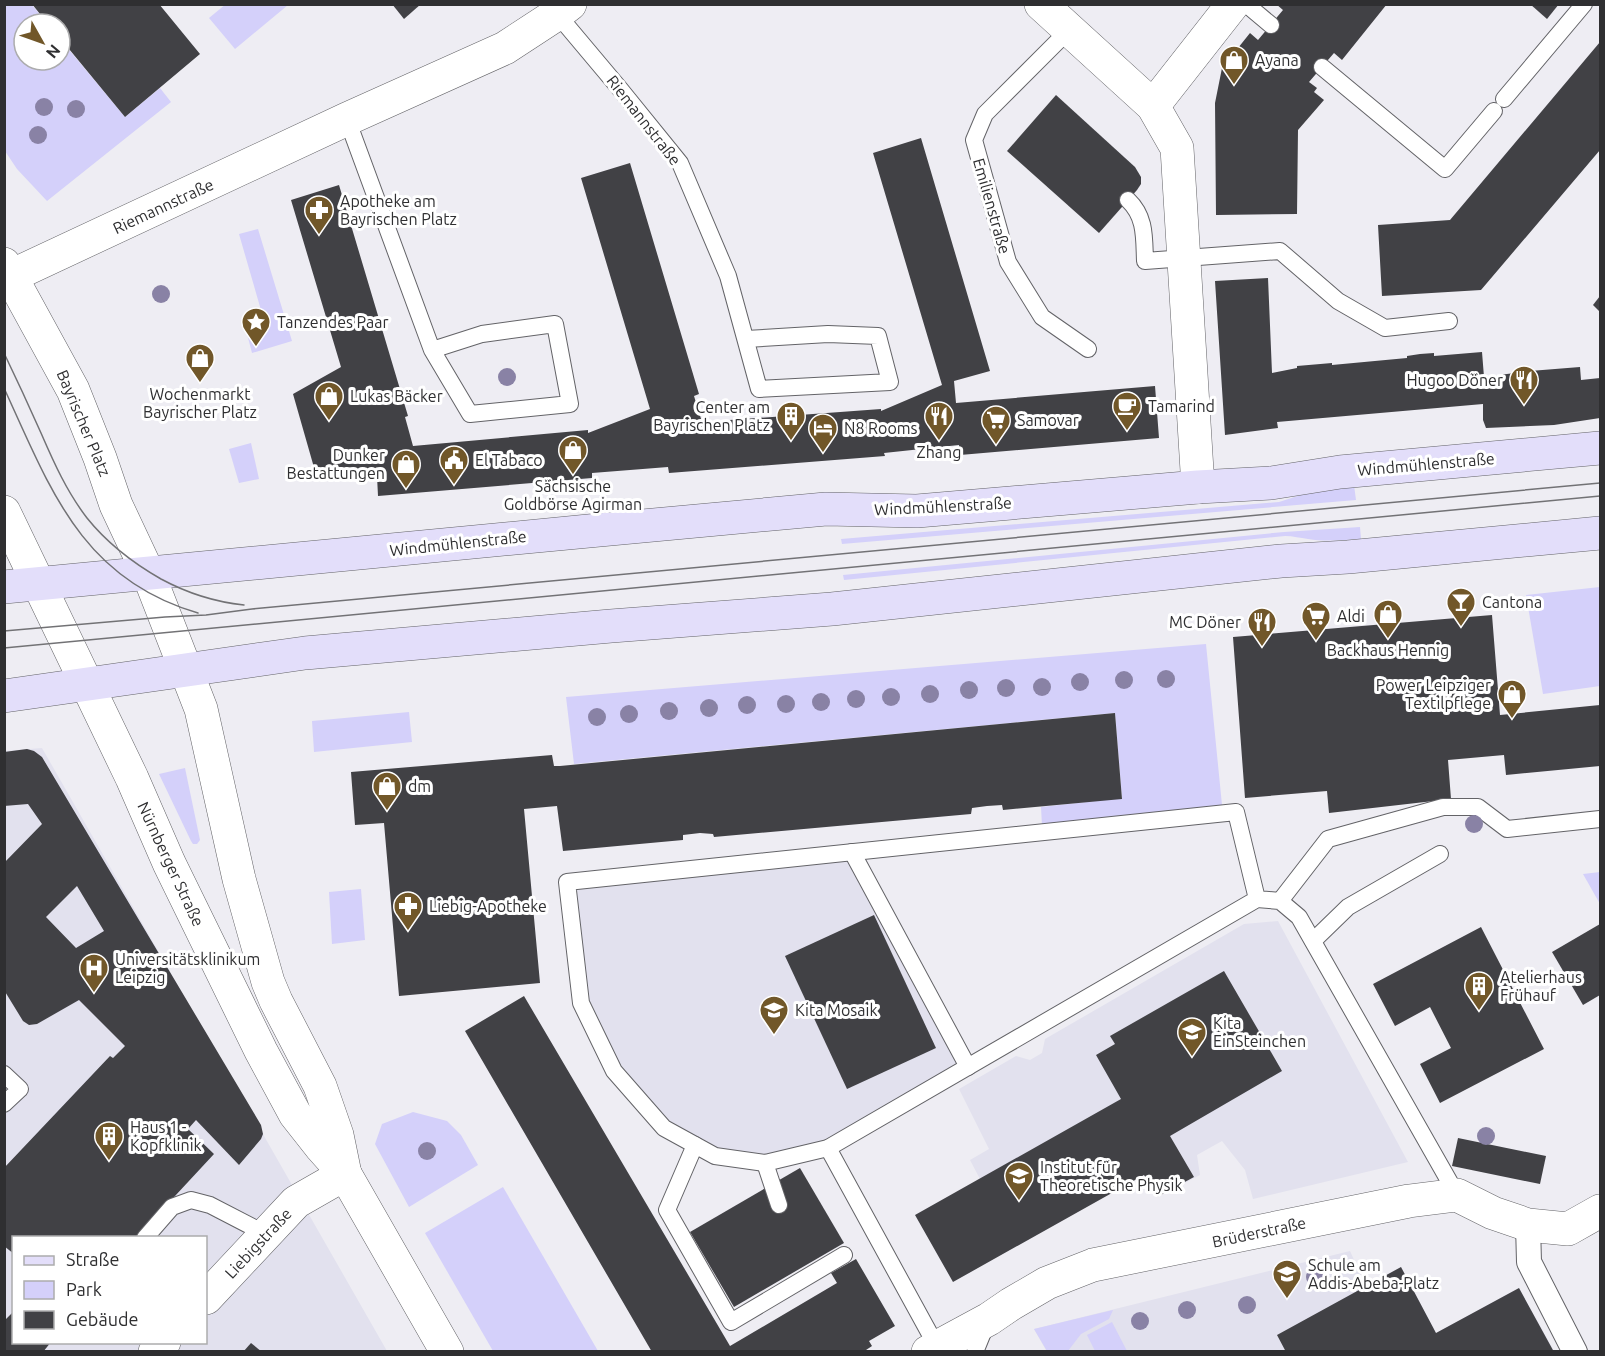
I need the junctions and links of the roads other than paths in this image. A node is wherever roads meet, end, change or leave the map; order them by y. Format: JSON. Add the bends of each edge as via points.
{"nodes":[{"id":1,"x":1041,"y":4,"type":"edge"},
{"id":2,"x":1233,"y":4,"type":"edge"},
{"id":3,"x":1246,"y":4,"type":"edge"},
{"id":4,"x":1584,"y":4,"type":"edge"},
{"id":5,"x":564,"y":9,"type":"edge"},
{"id":6,"x":1271,"y":25,"type":"dead end"},
{"id":7,"x":1068,"y":31,"type":"junction"},
{"id":8,"x":1322,"y":67,"type":"dead end"},
{"id":9,"x":1153,"y":106,"type":"junction"},
{"id":10,"x":347,"y":119,"type":"junction"},
{"id":11,"x":1128,"y":200,"type":"dead end"},
{"id":12,"x":1184,"y":257,"type":"junction"},
{"id":13,"x":8,"y":270,"type":"edge"},
{"id":14,"x":1449,"y":321,"type":"dead end"},
{"id":15,"x":746,"y":339,"type":"junction"},
{"id":16,"x":1088,"y":349,"type":"dead end"},
{"id":17,"x":432,"y":350,"type":"junction"},
{"id":18,"x":1600,"y":448,"type":"edge"},
{"id":19,"x":1198,"y":488,"type":"junction"},
{"id":20,"x":4,"y":512,"type":"edge"},
{"id":21,"x":1600,"y":533,"type":"edge"},
{"id":22,"x":148,"y":573,"type":"junction"},
{"id":23,"x":39,"y":584,"type":"junction"},
{"id":24,"x":4,"y":587,"type":"edge"},
{"id":25,"x":186,"y":669,"type":"junction"},
{"id":26,"x":87,"y":684,"type":"junction"},
{"id":27,"x":4,"y":696,"type":"edge"},
{"id":28,"x":210,"y":751,"type":"joint"},
{"id":29,"x":1600,"y":819,"type":"edge"},
{"id":30,"x":852,"y":852,"type":"junction"},
{"id":31,"x":1440,"y":854,"type":"dead end"},
{"id":32,"x":1257,"y":899,"type":"junction"},
{"id":33,"x":1280,"y":901,"type":"junction"},
{"id":34,"x":1313,"y":941,"type":"junction"},
{"id":35,"x":968,"y":1067,"type":"junction"},
{"id":36,"x":4,"y":1074,"type":"edge"},
{"id":37,"x":4,"y":1104,"type":"edge"},
{"id":38,"x":695,"y":1145,"type":"junction"},
{"id":39,"x":828,"y":1148,"type":"junction"},
{"id":40,"x":765,"y":1163,"type":"junction"},
{"id":41,"x":345,"y":1174,"type":"junction"},
{"id":42,"x":1457,"y":1195,"type":"junction"},
{"id":43,"x":779,"y":1205,"type":"dead end"},
{"id":44,"x":1600,"y":1211,"type":"edge"},
{"id":45,"x":1528,"y":1225,"type":"junction"},
{"id":46,"x":266,"y":1234,"type":"junction"},
{"id":47,"x":147,"y":1236,"type":"edge"},
{"id":48,"x":844,"y":1255,"type":"dead end"},
{"id":49,"x":207,"y":1297,"type":"edge"},
{"id":50,"x":989,"y":1319,"type":"junction"},
{"id":51,"x":932,"y":1349,"type":"edge"},
{"id":52,"x":447,"y":1352,"type":"edge"},
{"id":53,"x":975,"y":1352,"type":"edge"},
{"id":54,"x":1575,"y":1352,"type":"edge"}],
"edges":[{"from":1,"to":7,"type":"street"},
{"from":2,"to":9,"type":"street"},
{"from":3,"to":6,"type":"lane"},
{"from":4,"to":8,"type":"lane","via":[[1445,169]]},
{"from":5,"to":10,"type":"street","name":"Riemannstraße","via":[[506,48]]},
{"from":5,"to":15,"type":"lane","name":"Riemannstraße","via":[[680,163],[728,276]]},
{"from":7,"to":9,"type":"street"},
{"from":7,"to":16,"type":"lane","name":"Emilienstraße","via":[[985,114],[974,141],[1008,262],[1042,317]]},
{"from":9,"to":12,"type":"street","via":[[1177,148]]},
{"from":10,"to":13,"type":"street","name":"Riemannstraße"},
{"from":10,"to":17,"type":"lane"},
{"from":11,"to":12,"type":"lane","via":[[1137,208],[1143,226],[1145,261]]},
{"from":12,"to":14,"type":"lane","via":[[1280,251],[1338,301],[1385,328]]},
{"from":12,"to":19,"type":"street"},
{"from":13,"to":22,"type":"street","name":"Bayrischer Platz","via":[[73,390]]},
{"from":15,"to":15,"type":"lane","name":"Riemannstraße","via":[[828,334],[878,336],[890,382],[759,388]]},
{"from":17,"to":17,"type":"lane","via":[[470,414],[570,404],[555,324],[482,334]]},
{"from":18,"to":19,"type":"main road","name":"Windmühlenstraße"},
{"from":19,"to":22,"type":"main road","name":"Windmühlenstraße","via":[[916,511],[826,509]]},
{"from":20,"to":23,"type":"street"},
{"from":21,"to":25,"type":"main road","via":[[1281,561],[832,609],[293,655]]},
{"from":22,"to":23,"type":"main road"},
{"from":22,"to":25,"type":"street","name":"Bayrischer Platz"},
{"from":23,"to":24,"type":"main road"},
{"from":23,"to":26,"type":"street"},
{"from":25,"to":26,"type":"main road"},
{"from":25,"to":28,"type":"street","name":"Bayrischer Platz","via":[[201,709]]},
{"from":26,"to":27,"type":"main road"},
{"from":26,"to":41,"type":"street","name":"Nürnberger Straße","via":[[261,1052],[295,1114]]},
{"from":28,"to":41,"type":"street","name":"Nürnberger Straße","via":[[238,879],[268,982],[320,1086]]},
{"from":29,"to":33,"type":"lane","via":[[1508,829],[1478,807],[1443,807],[1328,839]]},
{"from":30,"to":32,"type":"lane","via":[[1236,812]]},
{"from":30,"to":35,"type":"lane"},
{"from":30,"to":38,"type":"lane","via":[[567,882],[581,1003],[614,1071],[664,1128]]},
{"from":31,"to":34,"type":"lane","via":[[1348,907]]},
{"from":32,"to":33,"type":"lane"},
{"from":32,"to":35,"type":"lane"},
{"from":33,"to":34,"type":"lane","via":[[1299,917]]},
{"from":34,"to":42,"type":"lane"},
{"from":35,"to":39,"type":"lane"},
{"from":36,"to":37,"type":"lane","via":[[20,1089]]},
{"from":38,"to":40,"type":"lane","via":[[715,1156]]},
{"from":38,"to":48,"type":"lane","via":[[667,1210],[731,1322]]},
{"from":39,"to":40,"type":"lane"},
{"from":39,"to":51,"type":"lane"},
{"from":40,"to":43,"type":"lane"},
{"from":41,"to":46,"type":"street","name":"Liebigstraße","via":[[296,1202]]},
{"from":41,"to":52,"type":"street","name":"Nürnberger Straße"},
{"from":42,"to":45,"type":"street"},
{"from":42,"to":50,"type":"street","name":"Brüderstraße","via":[[1409,1201],[1094,1265],[1047,1283]]},
{"from":44,"to":45,"type":"street","via":[[1568,1229]]},
{"from":45,"to":54,"type":"street","via":[[1528,1262]]},
{"from":46,"to":47,"type":"lane","via":[[210,1205],[191,1200],[172,1207]]},
{"from":46,"to":49,"type":"street","name":"Liebigstraße"},
{"from":50,"to":51,"type":"street","name":"Brüderstraße"},
{"from":50,"to":53,"type":"lane"}]}
